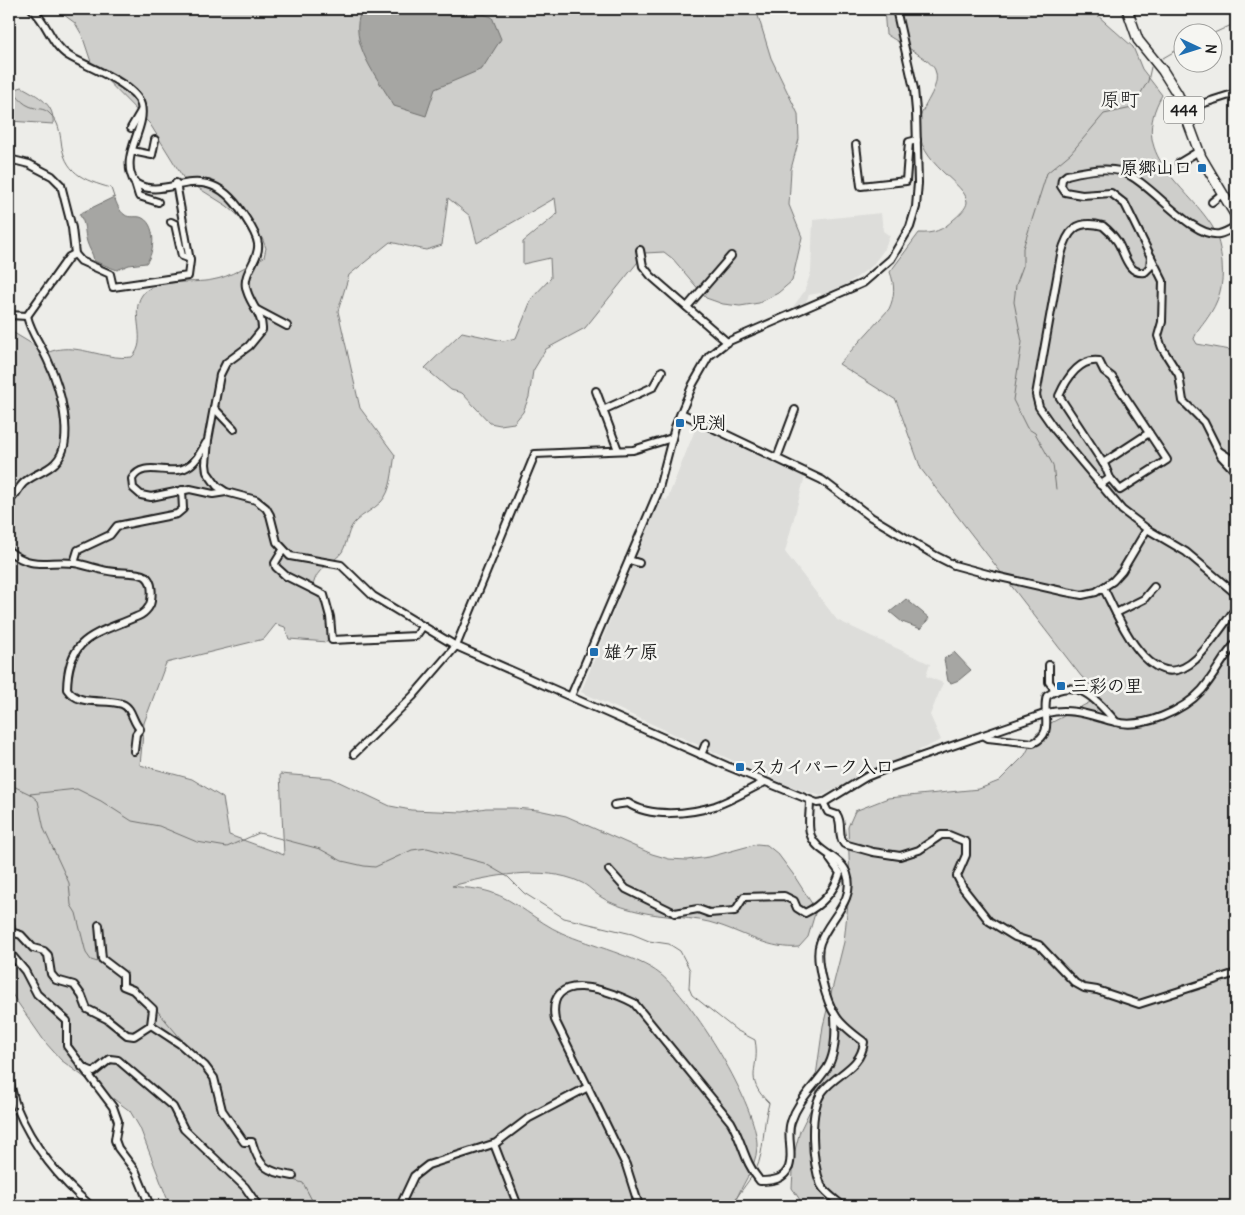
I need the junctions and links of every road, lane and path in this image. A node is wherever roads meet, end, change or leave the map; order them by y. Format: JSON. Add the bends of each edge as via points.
{"nodes":[{"id":1,"x":32,"y":9,"type":"edge"},
{"id":2,"x":896,"y":9,"type":"edge"},
{"id":3,"x":1127,"y":9,"type":"edge"},
{"id":4,"x":1236,"y":93,"type":"edge"},
{"id":5,"x":142,"y":110,"type":"junction"},
{"id":6,"x":1187,"y":116,"type":"junction"},
{"id":7,"x":131,"y":128,"type":"dead end"},
{"id":8,"x":155,"y":140,"type":"dead end"},
{"id":9,"x":917,"y":140,"type":"junction"},
{"id":10,"x":856,"y":145,"type":"dead end"},
{"id":11,"x":132,"y":150,"type":"junction"},
{"id":12,"x":1199,"y":151,"type":"junction"},
{"id":13,"x":9,"y":159,"type":"edge"},
{"id":14,"x":1179,"y":163,"type":"dead end"},
{"id":15,"x":134,"y":183,"type":"junction"},
{"id":16,"x":176,"y":184,"type":"junction"},
{"id":17,"x":1222,"y":194,"type":"junction"},
{"id":18,"x":158,"y":202,"type":"dead end"},
{"id":19,"x":1212,"y":202,"type":"dead end"},
{"id":20,"x":1236,"y":216,"type":"edge"},
{"id":21,"x":171,"y":222,"type":"dead end"},
{"id":22,"x":1236,"y":226,"type":"edge"},
{"id":23,"x":640,"y":250,"type":"dead end"},
{"id":24,"x":75,"y":254,"type":"junction"},
{"id":25,"x":731,"y":256,"type":"dead end"},
{"id":26,"x":1151,"y":257,"type":"junction"},
{"id":27,"x":190,"y":259,"type":"junction"},
{"id":28,"x":687,"y":307,"type":"junction"},
{"id":29,"x":255,"y":309,"type":"junction"},
{"id":30,"x":9,"y":315,"type":"edge"},
{"id":31,"x":27,"y":316,"type":"junction"},
{"id":32,"x":287,"y":326,"type":"dead end"},
{"id":33,"x":727,"y":342,"type":"junction"},
{"id":34,"x":662,"y":371,"type":"dead end"},
{"id":35,"x":596,"y":391,"type":"dead end"},
{"id":36,"x":214,"y":408,"type":"junction"},
{"id":37,"x":603,"y":410,"type":"junction"},
{"id":38,"x":795,"y":410,"type":"dead end"},
{"id":39,"x":681,"y":413,"type":"junction"},
{"id":40,"x":234,"y":429,"type":"dead end"},
{"id":41,"x":1150,"y":434,"type":"junction"},
{"id":42,"x":672,"y":438,"type":"junction"},
{"id":43,"x":208,"y":440,"type":"junction"},
{"id":44,"x":1216,"y":449,"type":"junction"},
{"id":45,"x":618,"y":450,"type":"junction"},
{"id":46,"x":777,"y":458,"type":"junction"},
{"id":47,"x":1236,"y":462,"type":"edge"},
{"id":48,"x":1103,"y":463,"type":"junction"},
{"id":49,"x":1236,"y":472,"type":"edge"},
{"id":50,"x":1110,"y":478,"type":"junction"},
{"id":51,"x":1100,"y":485,"type":"junction"},
{"id":52,"x":182,"y":490,"type":"junction"},
{"id":53,"x":226,"y":492,"type":"junction"},
{"id":54,"x":9,"y":500,"type":"edge"},
{"id":55,"x":1147,"y":529,"type":"junction"},
{"id":56,"x":283,"y":550,"type":"junction"},
{"id":57,"x":9,"y":551,"type":"edge"},
{"id":58,"x":629,"y":560,"type":"junction"},
{"id":59,"x":74,"y":563,"type":"junction"},
{"id":60,"x":639,"y":563,"type":"dead end"},
{"id":61,"x":1154,"y":587,"type":"dead end"},
{"id":62,"x":1104,"y":589,"type":"junction"},
{"id":63,"x":1236,"y":594,"type":"edge"},
{"id":64,"x":1236,"y":608,"type":"edge"},
{"id":65,"x":1116,"y":613,"type":"junction"},
{"id":66,"x":423,"y":626,"type":"junction"},
{"id":67,"x":1236,"y":643,"type":"edge"},
{"id":68,"x":456,"y":646,"type":"junction"},
{"id":69,"x":1049,"y":665,"type":"dead end"},
{"id":70,"x":1056,"y":691,"type":"junction"},
{"id":71,"x":571,"y":696,"type":"junction"},
{"id":72,"x":1047,"y":713,"type":"junction"},
{"id":73,"x":1116,"y":722,"type":"junction"},
{"id":74,"x":982,"y":735,"type":"junction"},
{"id":75,"x":706,"y":743,"type":"dead end"},
{"id":76,"x":134,"y":751,"type":"dead end"},
{"id":77,"x":354,"y":754,"type":"dead end"},
{"id":78,"x":702,"y":755,"type":"junction"},
{"id":79,"x":765,"y":782,"type":"junction"},
{"id":80,"x":810,"y":802,"type":"junction"},
{"id":81,"x":823,"y":802,"type":"junction"},
{"id":82,"x":614,"y":805,"type":"dead end"},
{"id":83,"x":828,"y":856,"type":"junction"},
{"id":84,"x":609,"y":870,"type":"dead end"},
{"id":85,"x":9,"y":915,"type":"edge"},
{"id":86,"x":99,"y":925,"type":"dead end"},
{"id":87,"x":9,"y":952,"type":"edge"},
{"id":88,"x":1236,"y":973,"type":"edge"},
{"id":89,"x":835,"y":1016,"type":"junction"},
{"id":90,"x":151,"y":1025,"type":"junction"},
{"id":91,"x":81,"y":1066,"type":"junction"},
{"id":92,"x":9,"y":1078,"type":"edge"},
{"id":93,"x":588,"y":1087,"type":"junction"},
{"id":94,"x":494,"y":1144,"type":"junction"},
{"id":95,"x":293,"y":1176,"type":"dead end"},
{"id":96,"x":91,"y":1206,"type":"edge"},
{"id":97,"x":150,"y":1206,"type":"edge"},
{"id":98,"x":258,"y":1206,"type":"edge"},
{"id":99,"x":400,"y":1206,"type":"edge"},
{"id":100,"x":518,"y":1206,"type":"edge"},
{"id":101,"x":639,"y":1206,"type":"edge"},
{"id":102,"x":843,"y":1206,"type":"edge"}],
"edges":[{"from":1,"to":5,"type":"street","via":[[44,21],[61,51],[130,89],[137,96]]},
{"from":2,"to":9,"type":"street","via":[[914,89]]},
{"from":3,"to":6,"type":"highway","number":"444","via":[[1138,40],[1163,71]]},
{"from":4,"to":6,"type":"street","via":[[1198,106]]},
{"from":5,"to":7,"type":"street"},
{"from":5,"to":11,"type":"street"},
{"from":6,"to":12,"type":"highway","number":"444"},
{"from":8,"to":11,"type":"street","via":[[152,155]]},
{"from":9,"to":10,"type":"street","via":[[908,142],[906,181],[861,186]]},
{"from":9,"to":33,"type":"street","via":[[916,207],[910,227],[891,259],[878,272],[848,291]]},
{"from":11,"to":15,"type":"street","via":[[129,169]]},
{"from":12,"to":14,"type":"street"},
{"from":12,"to":17,"type":"highway","number":"444"},
{"from":13,"to":24,"type":"street","via":[[29,164],[52,176],[61,185]]},
{"from":15,"to":16,"type":"street","via":[[148,188]]},
{"from":15,"to":18,"type":"street","via":[[139,196]]},
{"from":16,"to":27,"type":"street"},
{"from":16,"to":29,"type":"street","via":[[208,184],[227,194],[242,212],[258,244],[245,286]]},
{"from":17,"to":19,"type":"street"},
{"from":17,"to":20,"type":"highway","number":"444"},
{"from":21,"to":27,"type":"street","via":[[175,224],[182,256]]},
{"from":22,"to":26,"type":"street","via":[[1217,234],[1198,229],[1121,171],[1080,172],[1062,179],[1065,192],[1111,193],[1118,197]]},
{"from":23,"to":28,"type":"street","via":[[643,266]]},
{"from":24,"to":27,"type":"street","via":[[81,261],[110,274],[112,287],[188,276]]},
{"from":24,"to":31,"type":"street","via":[[69,257]]},
{"from":25,"to":28,"type":"street"},
{"from":26,"to":44,"type":"street","via":[[1163,281],[1162,322],[1158,336],[1167,358],[1179,375],[1183,402],[1204,422],[1213,436]]},
{"from":26,"to":51,"type":"street","via":[[1146,272],[1133,270],[1110,232],[1093,224],[1081,224],[1072,230],[1065,239],[1061,255],[1036,395],[1046,417]]},
{"from":28,"to":33,"type":"street"},
{"from":29,"to":32,"type":"street"},
{"from":29,"to":36,"type":"street","via":[[262,330],[249,346],[226,363],[220,375]]},
{"from":30,"to":31,"type":"street"},
{"from":31,"to":54,"type":"street","via":[[29,327],[48,361],[59,395],[66,437],[64,452],[56,462],[26,481],[16,496]]},
{"from":33,"to":39,"type":"street","via":[[709,356],[701,368]]},
{"from":34,"to":37,"type":"street","via":[[653,387]]},
{"from":35,"to":37,"type":"street"},
{"from":36,"to":40,"type":"street"},
{"from":36,"to":43,"type":"street"},
{"from":37,"to":45,"type":"street"},
{"from":38,"to":46,"type":"street"},
{"from":39,"to":42,"type":"street"},
{"from":39,"to":46,"type":"street"},
{"from":41,"to":48,"type":"street"},
{"from":41,"to":48,"type":"street","via":[[1099,361],[1085,363],[1069,374],[1059,396]]},
{"from":41,"to":50,"type":"street","via":[[1167,460],[1120,490]]},
{"from":42,"to":45,"type":"street","via":[[633,450]]},
{"from":42,"to":58,"type":"street","via":[[662,482]]},
{"from":43,"to":52,"type":"street","via":[[196,460],[186,468],[141,470],[132,479],[133,488],[141,495],[151,497]]},
{"from":43,"to":53,"type":"street","via":[[208,472],[217,486]]},
{"from":44,"to":47,"type":"street"},
{"from":44,"to":49,"type":"street"},
{"from":45,"to":68,"type":"street","via":[[535,454]]},
{"from":46,"to":62,"type":"street","via":[[822,480],[886,528],[954,564],[1082,595]]},
{"from":48,"to":50,"type":"street"},
{"from":50,"to":51,"type":"street"},
{"from":51,"to":55,"type":"street","via":[[1122,510]]},
{"from":52,"to":53,"type":"street","via":[[213,494]]},
{"from":52,"to":59,"type":"street","via":[[183,509],[178,514],[117,526],[110,535],[78,550]]},
{"from":53,"to":56,"type":"street","via":[[262,504],[270,515],[277,542]]},
{"from":55,"to":62,"type":"street","via":[[1122,571]]},
{"from":55,"to":63,"type":"street","via":[[1186,552]]},
{"from":56,"to":66,"type":"street","via":[[297,559],[341,565],[373,596]]},
{"from":56,"to":66,"type":"street","via":[[276,558],[276,567],[286,576],[324,596],[332,640],[416,636]]},
{"from":57,"to":59,"type":"street","via":[[33,564]]},
{"from":58,"to":60,"type":"street"},
{"from":58,"to":71,"type":"street"},
{"from":59,"to":76,"type":"street","via":[[145,576],[150,581],[150,605],[140,616],[81,642],[67,677],[67,690],[76,698],[120,703],[128,707],[140,729],[136,734]]},
{"from":61,"to":65,"type":"street","via":[[1144,599]]},
{"from":62,"to":65,"type":"street"},
{"from":64,"to":65,"type":"street","via":[[1195,660],[1184,667],[1172,669],[1151,665],[1143,658]]},
{"from":66,"to":68,"type":"street"},
{"from":67,"to":73,"type":"street","via":[[1201,691],[1184,704],[1148,721],[1135,724]]},
{"from":68,"to":71,"type":"street"},
{"from":68,"to":77,"type":"street","via":[[413,696]]},
{"from":69,"to":70,"type":"street","via":[[1049,682]]},
{"from":70,"to":72,"type":"street","via":[[1047,696]]},
{"from":70,"to":73,"type":"street","via":[[1083,690]]},
{"from":71,"to":78,"type":"street"},
{"from":72,"to":73,"type":"street","via":[[1081,712]]},
{"from":72,"to":74,"type":"street"},
{"from":72,"to":74,"type":"street","via":[[1046,731],[1038,741]]},
{"from":74,"to":81,"type":"street","via":[[866,777]]},
{"from":75,"to":78,"type":"street"},
{"from":78,"to":79,"type":"street"},
{"from":79,"to":80,"type":"street"},
{"from":79,"to":82,"type":"street","via":[[701,810],[665,812],[639,810],[628,803]]},
{"from":80,"to":81,"type":"street"},
{"from":80,"to":83,"type":"street","via":[[810,835],[818,849]]},
{"from":81,"to":88,"type":"street","via":[[828,812],[840,819],[844,844],[900,856],[919,850],[941,835],[966,842],[966,855],[957,876],[974,904],[996,925],[1039,945],[1084,988],[1139,1004]]},
{"from":83,"to":84,"type":"street","via":[[840,873],[835,888],[805,913],[784,896],[744,897],[735,911],[709,913],[698,909],[675,913],[626,889]]},
{"from":83,"to":89,"type":"street","via":[[841,864],[847,873],[849,887],[846,900],[820,942],[818,954],[818,966]]},
{"from":85,"to":90,"type":"street","via":[[11,932],[21,935],[33,948],[44,950],[51,974],[56,980],[74,985],[87,1009],[107,1019],[127,1035],[134,1036]]},
{"from":86,"to":90,"type":"street","via":[[102,959],[123,979],[123,986],[133,990],[154,1009]]},
{"from":87,"to":91,"type":"street","via":[[25,970],[38,994],[66,1021],[67,1046]]},
{"from":89,"to":93,"type":"street","via":[[836,1039],[828,1067],[797,1106],[790,1125],[789,1168],[772,1181],[760,1181],[731,1122],[634,1003],[616,994],[583,987],[569,988],[557,996],[553,1008],[555,1020]]},
{"from":89,"to":102,"type":"street","via":[[864,1042],[857,1062],[823,1091],[817,1102],[813,1154],[822,1186]]},
{"from":90,"to":95,"type":"street","via":[[205,1066],[214,1078],[222,1110],[248,1142],[257,1160],[263,1166]]},
{"from":91,"to":97,"type":"street","via":[[113,1107],[118,1121],[115,1140],[136,1172]]},
{"from":91,"to":98,"type":"street","via":[[94,1072],[110,1059],[118,1060],[173,1107],[184,1129],[245,1186]]},
{"from":92,"to":96,"type":"street","via":[[16,1107],[48,1160]]},
{"from":93,"to":94,"type":"street","via":[[529,1118]]},
{"from":93,"to":101,"type":"street","via":[[626,1165]]},
{"from":94,"to":99,"type":"street","via":[[428,1165],[414,1176]]},
{"from":94,"to":100,"type":"street"}]}
